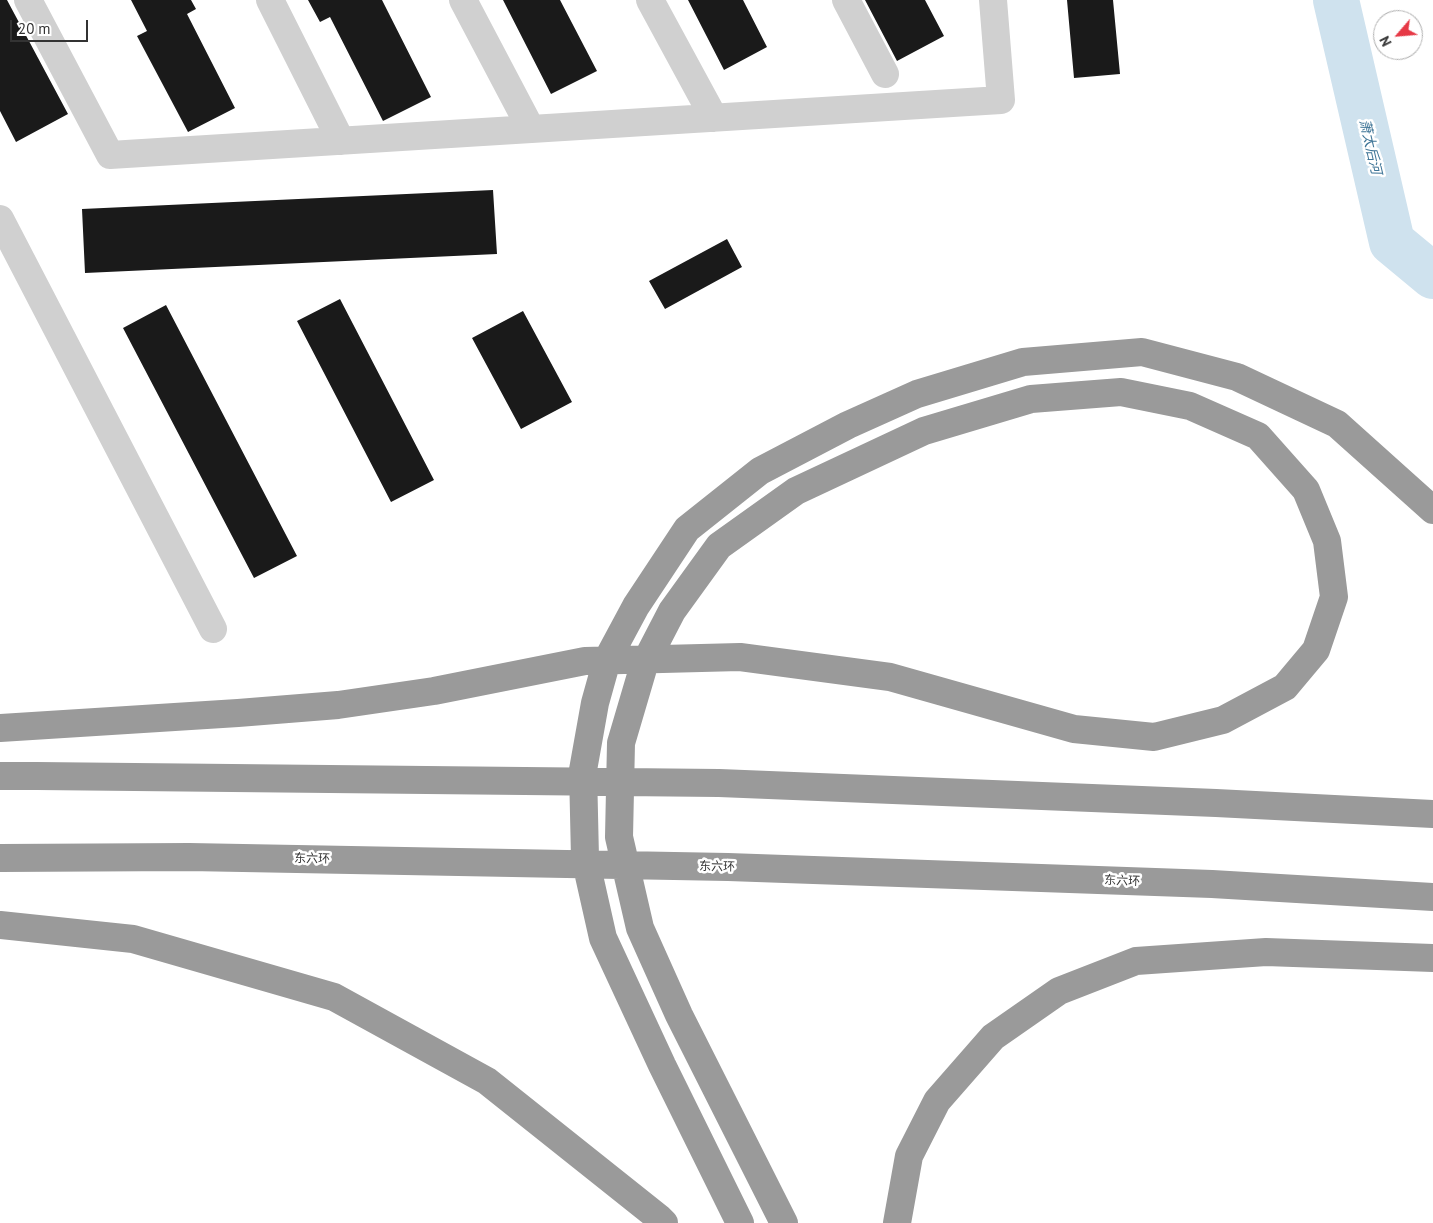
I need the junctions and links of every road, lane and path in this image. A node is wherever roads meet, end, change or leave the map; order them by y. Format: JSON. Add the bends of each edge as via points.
{"nodes":[{"id":1,"x":28,"y":0,"type":"edge"},
{"id":2,"x":270,"y":0,"type":"edge"},
{"id":3,"x":463,"y":0,"type":"edge"},
{"id":4,"x":650,"y":0,"type":"edge"},
{"id":5,"x":846,"y":0,"type":"edge"},
{"id":6,"x":993,"y":0,"type":"edge"},
{"id":7,"x":885,"y":74,"type":"dead end"},
{"id":8,"x":714,"y":118,"type":"junction"},
{"id":9,"x":531,"y":129,"type":"junction"},
{"id":10,"x":342,"y":141,"type":"junction"},
{"id":11,"x":0,"y":219,"type":"edge"},
{"id":12,"x":10,"y":262,"type":"edge"},
{"id":13,"x":1433,"y":510,"type":"edge"},
{"id":14,"x":213,"y":628,"type":"dead end"},
{"id":15,"x":0,"y":728,"type":"edge"},
{"id":16,"x":0,"y":776,"type":"edge"},
{"id":17,"x":1433,"y":814,"type":"edge"},
{"id":18,"x":0,"y":858,"type":"edge"},
{"id":19,"x":1433,"y":897,"type":"edge"},
{"id":20,"x":0,"y":925,"type":"edge"},
{"id":21,"x":1433,"y":958,"type":"edge"},
{"id":22,"x":661,"y":1220,"type":"edge"},
{"id":23,"x":740,"y":1223,"type":"edge"},
{"id":24,"x":784,"y":1223,"type":"edge"},
{"id":25,"x":897,"y":1223,"type":"edge"}],
"edges":[{"from":1,"to":10,"type":"street","via":[[110,155]]},
{"from":2,"to":10,"type":"street"},
{"from":3,"to":9,"type":"street"},
{"from":4,"to":8,"type":"street"},
{"from":5,"to":7,"type":"street"},
{"from":6,"to":8,"type":"street","via":[[1001,100]]},
{"from":8,"to":9,"type":"street"},
{"from":9,"to":10,"type":"street"},
{"from":11,"to":12,"type":"street"},
{"from":12,"to":14,"type":"street"},
{"from":13,"to":23,"type":"highway","via":[[1337,424],[1237,377],[1142,352],[1023,362],[917,394],[848,424],[760,471],[687,529],[636,606],[607,660],[595,703],[583,770],[585,858],[603,938]]},
{"from":15,"to":24,"type":"highway","via":[[338,705],[434,691],[585,661],[740,657],[890,677],[1074,729],[1154,737],[1223,720],[1285,687],[1316,650],[1334,597],[1327,541],[1306,490],[1258,436],[1190,406],[1121,392],[1032,399],[924,431],[796,490],[720,546],[672,611],[644,665],[621,743],[619,837],[640,928],[678,1015]]},
{"from":16,"to":17,"type":"highway","via":[[719,783],[1216,802]]},
{"from":18,"to":19,"type":"highway","name":"东六环","via":[[199,857],[728,867],[1212,884]]},
{"from":20,"to":22,"type":"highway","via":[[133,939],[334,997],[487,1080]]},
{"from":21,"to":25,"type":"highway","via":[[1266,952],[1136,961],[1059,991],[994,1037],[937,1102],[909,1156]]}]}
